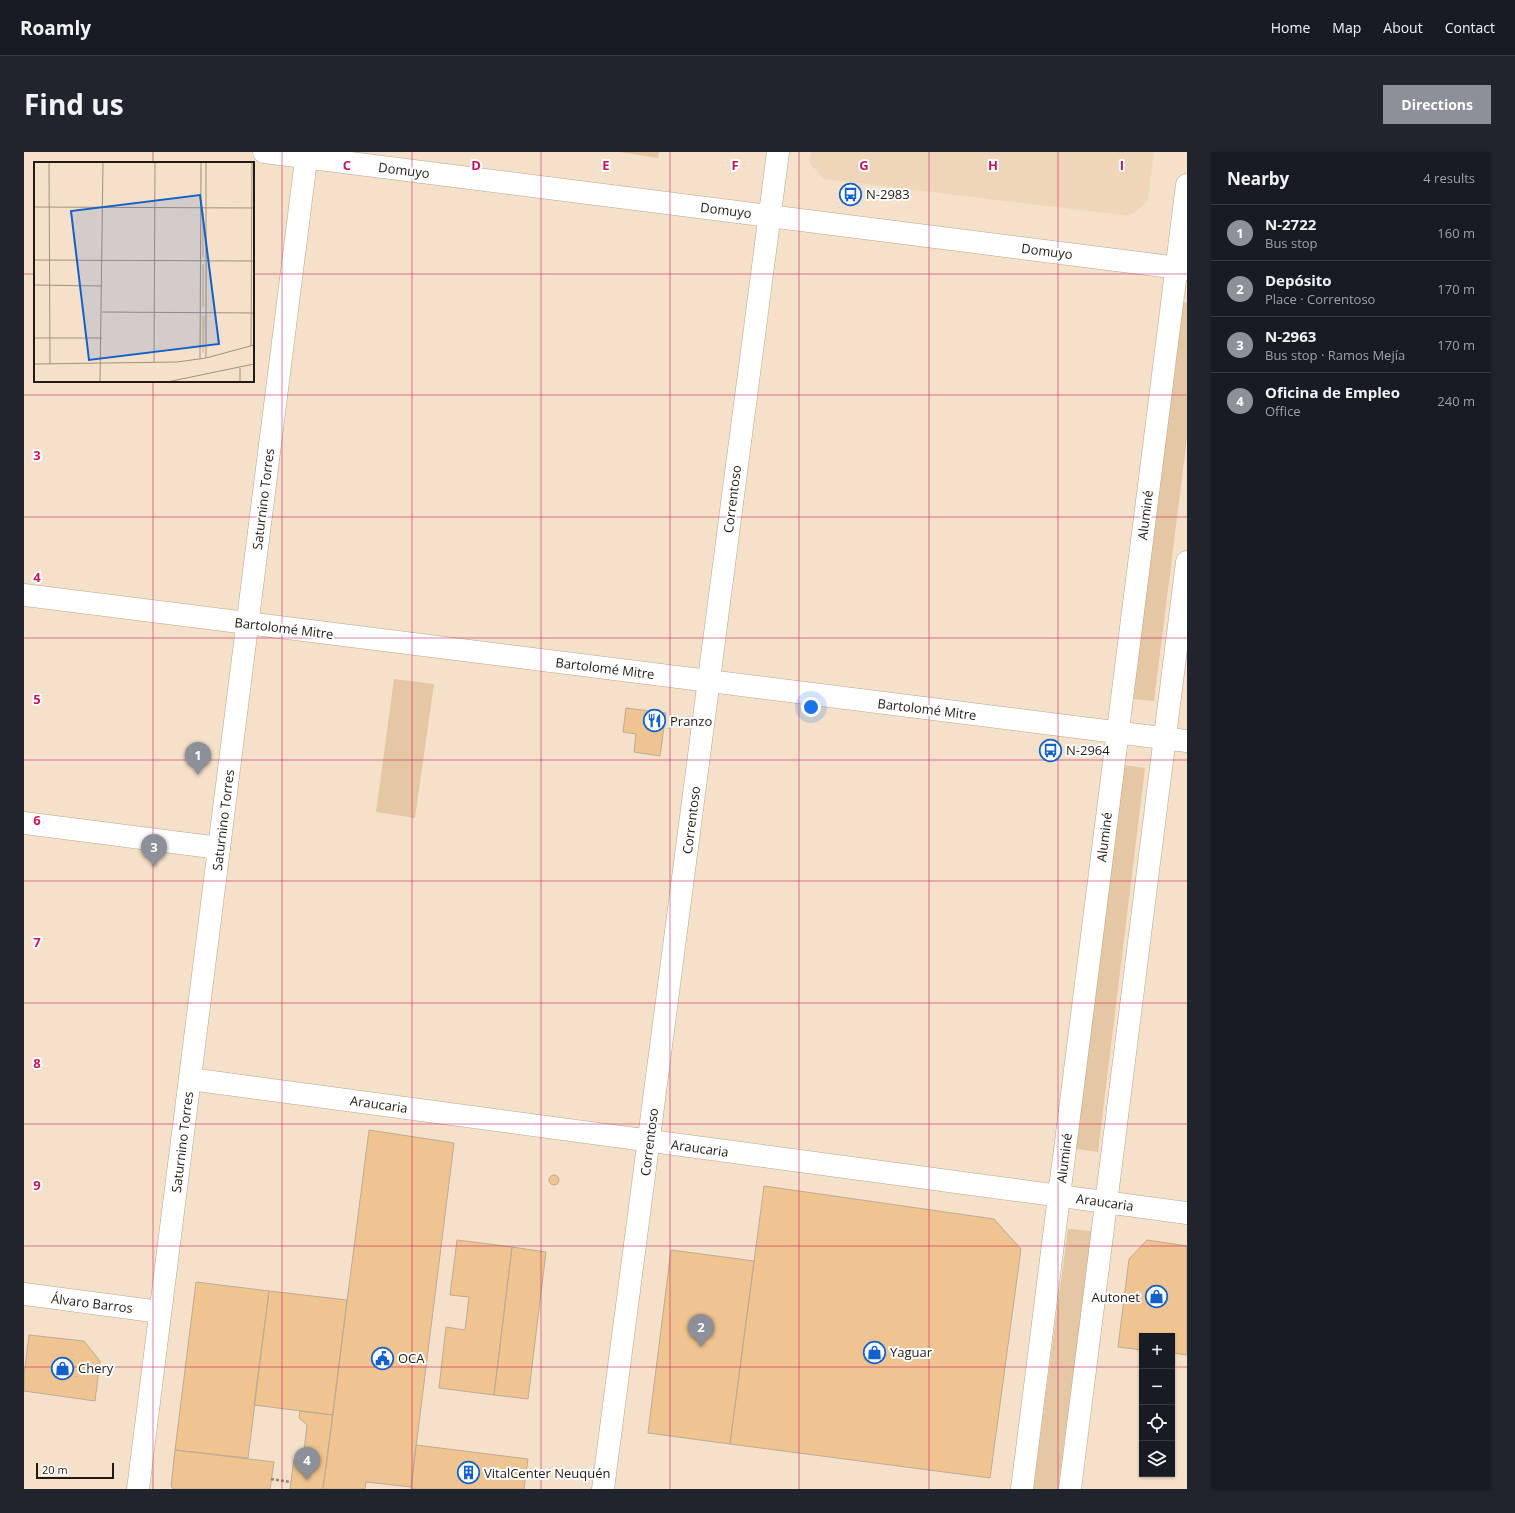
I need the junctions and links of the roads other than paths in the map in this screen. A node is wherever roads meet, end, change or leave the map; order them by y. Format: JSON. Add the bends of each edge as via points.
{"nodes":[{"id":1,"x":264,"y":152,"type":"edge"},
{"id":2,"x":778,"y":152,"type":"edge"},
{"id":3,"x":307,"y":155,"type":"edge"},
{"id":4,"x":1187,"y":185,"type":"edge"},
{"id":5,"x":770,"y":216,"type":"junction"},
{"id":6,"x":1182,"y":268,"type":"edge"},
{"id":7,"x":1187,"y":562,"type":"edge"},
{"id":8,"x":24,"y":595,"type":"edge"},
{"id":9,"x":248,"y":623,"type":"junction"},
{"id":10,"x":709,"y":681,"type":"junction"},
{"id":11,"x":1117,"y":732,"type":"junction"},
{"id":12,"x":1165,"y":738,"type":"junction"},
{"id":13,"x":1187,"y":741,"type":"edge"},
{"id":14,"x":24,"y":823,"type":"edge"},
{"id":15,"x":219,"y":848,"type":"junction"},
{"id":16,"x":190,"y":1079,"type":"junction"},
{"id":17,"x":649,"y":1141,"type":"junction"},
{"id":18,"x":1059,"y":1196,"type":"junction"},
{"id":19,"x":1106,"y":1202,"type":"junction"},
{"id":20,"x":1187,"y":1213,"type":"edge"},
{"id":21,"x":24,"y":1294,"type":"edge"},
{"id":22,"x":160,"y":1312,"type":"junction"},
{"id":23,"x":138,"y":1489,"type":"edge"},
{"id":24,"x":603,"y":1489,"type":"edge"},
{"id":25,"x":1022,"y":1489,"type":"edge"},
{"id":26,"x":1070,"y":1489,"type":"edge"}],
"edges":[{"from":1,"to":3,"type":"street","name":"Domuyo"},
{"from":2,"to":5,"type":"street","name":"Correntoso"},
{"from":3,"to":5,"type":"street","name":"Domuyo"},
{"from":3,"to":9,"type":"street","name":"Saturnino Torres"},
{"from":4,"to":6,"type":"street","name":"Aluminé"},
{"from":5,"to":6,"type":"street","name":"Domuyo"},
{"from":5,"to":10,"type":"street","name":"Correntoso"},
{"from":6,"to":11,"type":"street","name":"Aluminé"},
{"from":7,"to":12,"type":"street"},
{"from":8,"to":9,"type":"street","name":"Bartolomé Mitre"},
{"from":9,"to":10,"type":"street","name":"Bartolomé Mitre"},
{"from":9,"to":15,"type":"street","name":"Saturnino Torres"},
{"from":10,"to":11,"type":"street","name":"Bartolomé Mitre"},
{"from":10,"to":17,"type":"street","name":"Correntoso"},
{"from":11,"to":12,"type":"street","name":"Bartolomé Mitre"},
{"from":11,"to":18,"type":"street","name":"Aluminé"},
{"from":12,"to":13,"type":"street","name":"Bartolomé Mitre"},
{"from":12,"to":19,"type":"street"},
{"from":14,"to":15,"type":"street"},
{"from":15,"to":16,"type":"street","name":"Saturnino Torres"},
{"from":16,"to":17,"type":"street","name":"Araucaria"},
{"from":16,"to":22,"type":"street","name":"Saturnino Torres"},
{"from":17,"to":18,"type":"street","name":"Araucaria"},
{"from":17,"to":24,"type":"street","name":"Correntoso"},
{"from":18,"to":19,"type":"street","name":"Araucaria"},
{"from":18,"to":25,"type":"street","name":"Aluminé"},
{"from":19,"to":20,"type":"street","name":"Araucaria"},
{"from":19,"to":26,"type":"street"},
{"from":21,"to":22,"type":"street","name":"Álvaro Barros"},
{"from":22,"to":23,"type":"street","name":"Saturnino Torres"}]}
